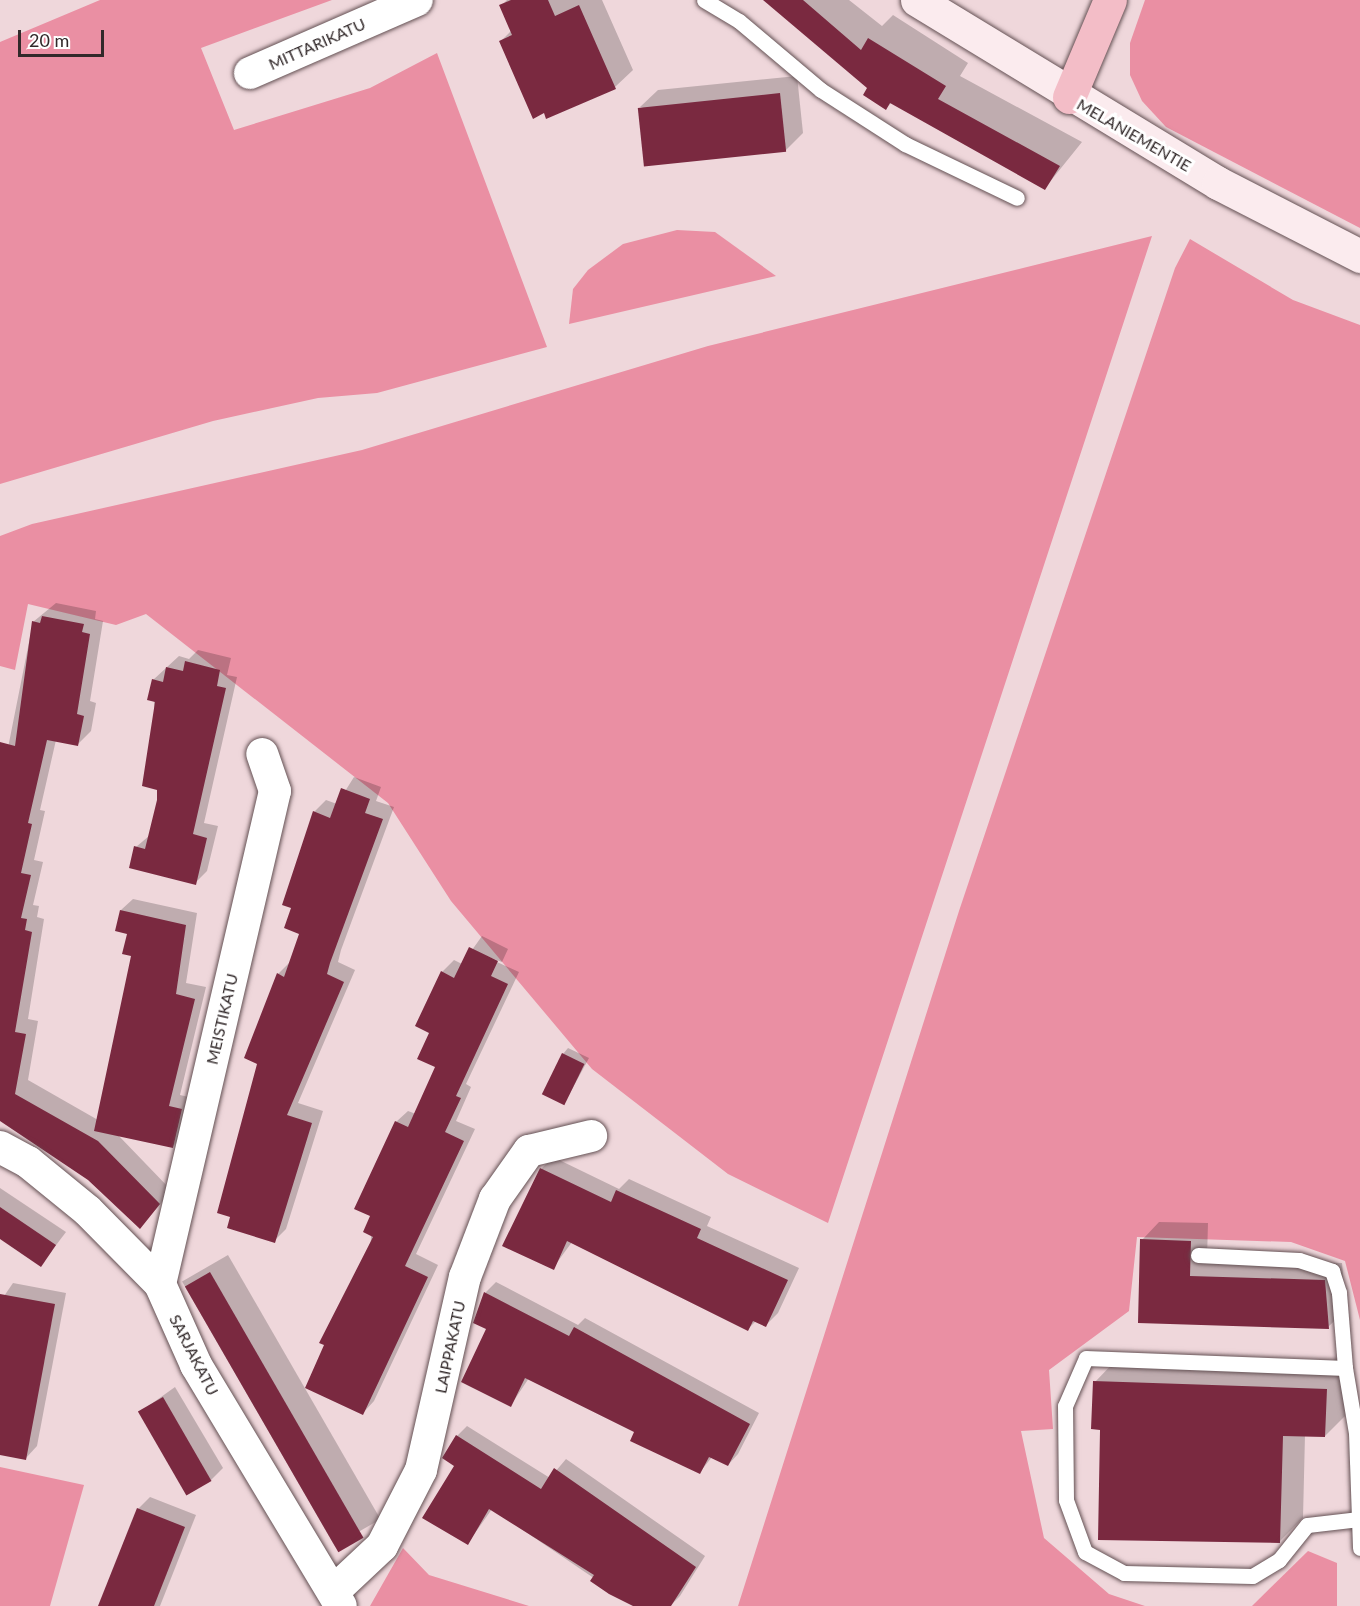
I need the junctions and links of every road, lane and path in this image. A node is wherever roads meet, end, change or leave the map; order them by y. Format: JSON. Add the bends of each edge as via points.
{"nodes":[{"id":1,"x":417,"y":0,"type":"edge"},
{"id":2,"x":704,"y":0,"type":"edge"},
{"id":3,"x":916,"y":0,"type":"edge"},
{"id":4,"x":1110,"y":0,"type":"edge"},
{"id":5,"x":250,"y":73,"type":"dead end"},
{"id":6,"x":1069,"y":97,"type":"junction"},
{"id":7,"x":1017,"y":198,"type":"dead end"},
{"id":8,"x":1360,"y":256,"type":"edge"},
{"id":9,"x":262,"y":754,"type":"dead end"},
{"id":10,"x":591,"y":1136,"type":"dead end"},
{"id":11,"x":0,"y":1147,"type":"edge"},
{"id":12,"x":1198,"y":1255,"type":"dead end"},
{"id":13,"x":160,"y":1284,"type":"junction"},
{"id":14,"x":1345,"y":1368,"type":"junction"},
{"id":15,"x":1359,"y":1520,"type":"edge"},
{"id":16,"x":1360,"y":1548,"type":"edge"},
{"id":17,"x":338,"y":1599,"type":"edge"}],
"edges":[{"from":1,"to":5,"type":"street","name":"MITTARIKATU"},
{"from":2,"to":7,"type":"lane","via":[[739,21],[821,90],[905,144]]},
{"from":3,"to":6,"type":"main road","name":"MELANIEMENTIE"},
{"from":4,"to":6,"type":"highway"},
{"from":6,"to":8,"type":"main road","name":"MELANIEMENTIE"},
{"from":9,"to":13,"type":"street","name":"MEISTIKATU","via":[[275,791]]},
{"from":10,"to":17,"type":"street","name":"LAIPPAKATU","via":[[529,1151],[495,1199],[462,1287],[421,1470],[382,1546]]},
{"from":11,"to":13,"type":"street","name":"SARJAKATU","via":[[28,1162],[88,1212]]},
{"from":12,"to":14,"type":"lane","via":[[1299,1260],[1332,1271],[1339,1293]]},
{"from":13,"to":17,"type":"street","name":"SARJAKATU","via":[[196,1365]]},
{"from":14,"to":15,"type":"lane","via":[[1356,1433]]},
{"from":14,"to":15,"type":"lane","via":[[1086,1358],[1065,1406],[1066,1500],[1085,1552],[1124,1573],[1252,1576],[1279,1560],[1307,1526]]},
{"from":15,"to":16,"type":"lane"}]}
